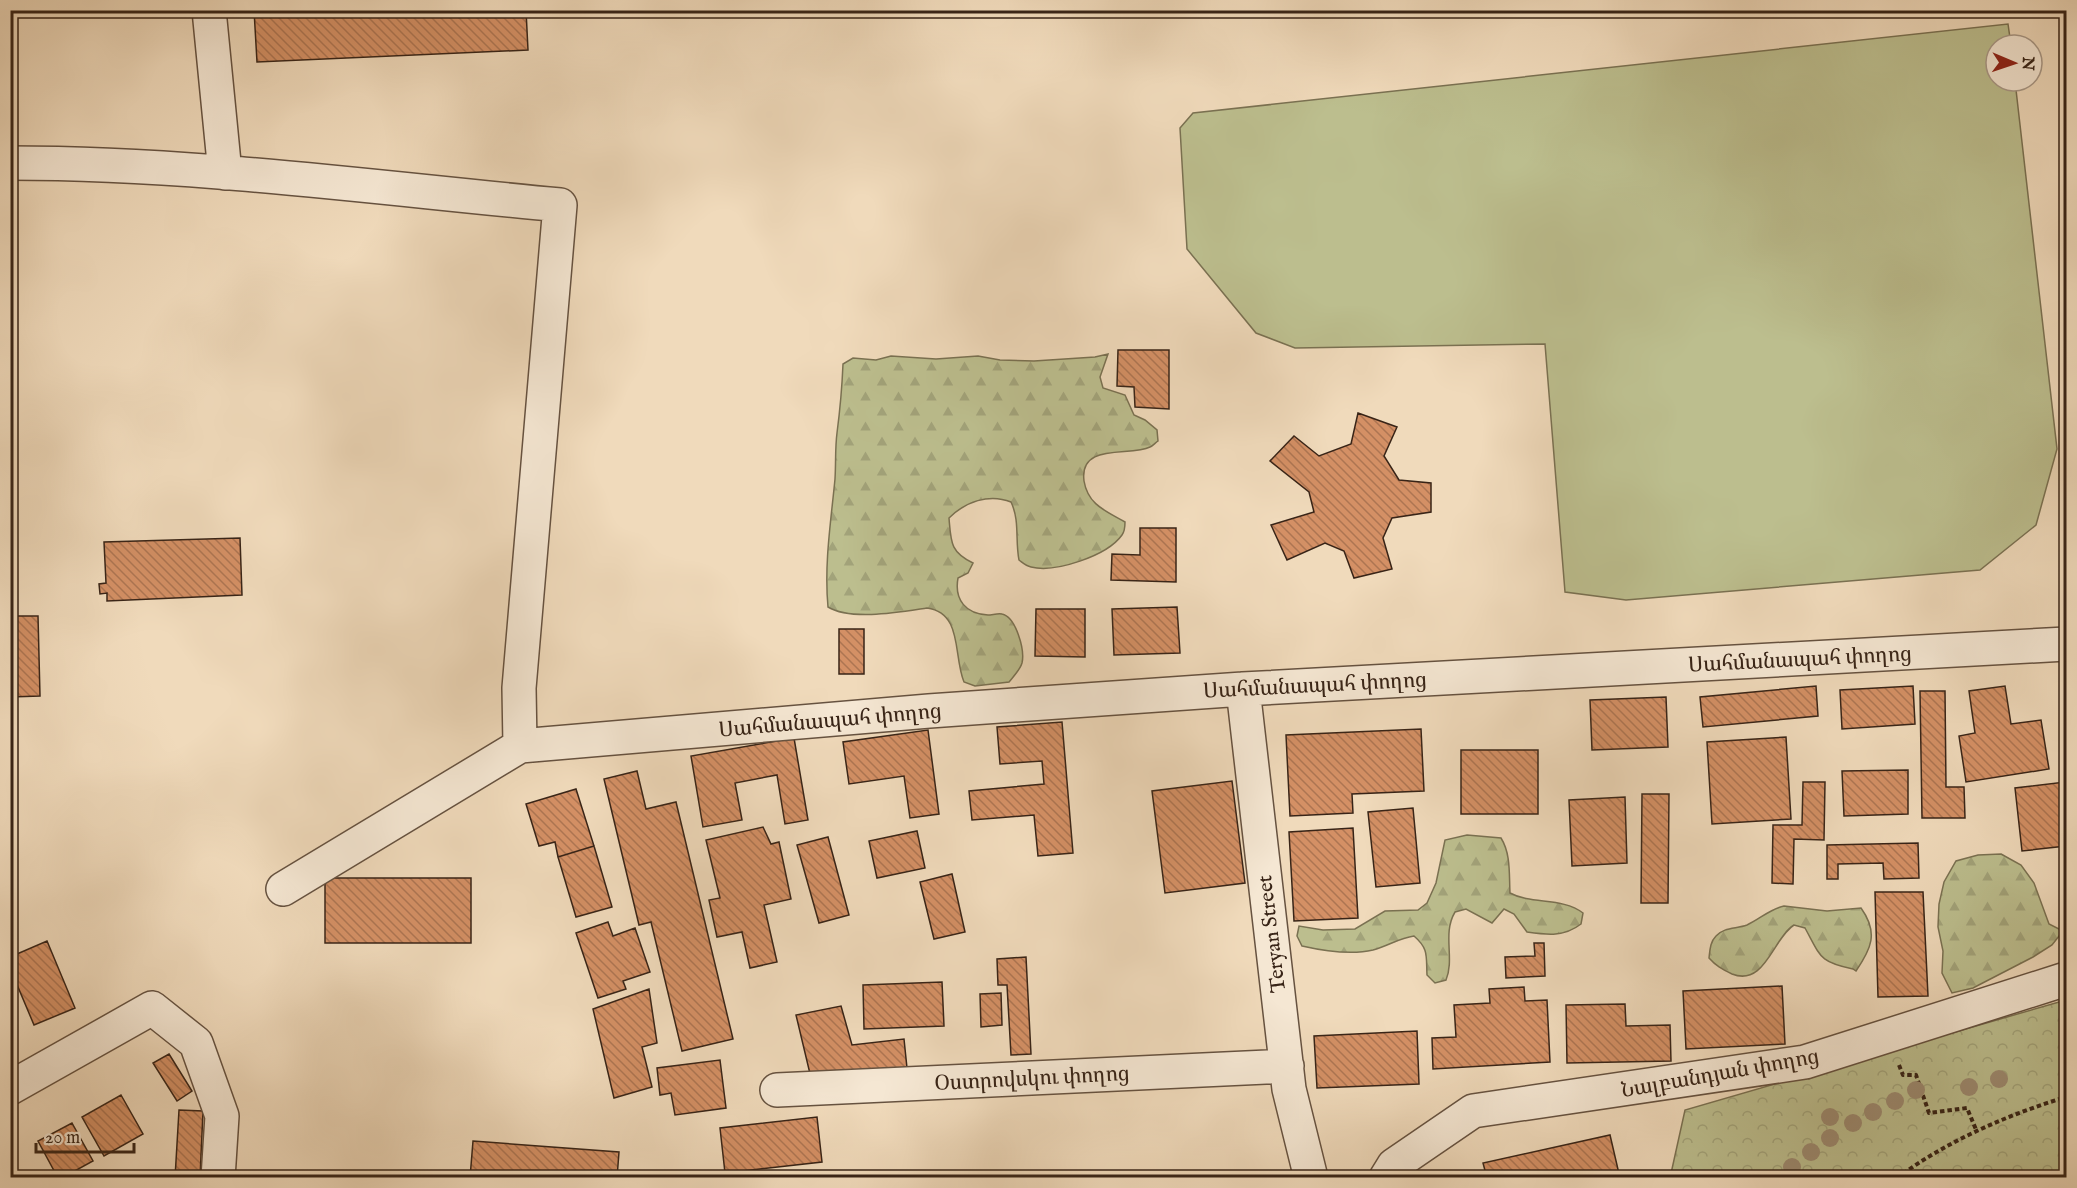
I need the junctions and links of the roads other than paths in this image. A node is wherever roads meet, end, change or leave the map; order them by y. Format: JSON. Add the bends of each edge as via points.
{"nodes":[{"id":1,"x":209,"y":10,"type":"edge"},
{"id":2,"x":10,"y":163,"type":"edge"},
{"id":3,"x":225,"y":173,"type":"junction"},
{"id":4,"x":2067,"y":644,"type":"edge"},
{"id":5,"x":1243,"y":689,"type":"junction"},
{"id":6,"x":520,"y":746,"type":"junction"},
{"id":7,"x":283,"y":890,"type":"dead end"},
{"id":8,"x":2067,"y":979,"type":"edge"},
{"id":9,"x":1287,"y":1066,"type":"junction"},
{"id":10,"x":10,"y":1088,"type":"edge"},
{"id":11,"x":777,"y":1090,"type":"dead end"},
{"id":12,"x":218,"y":1178,"type":"edge"},
{"id":13,"x":1311,"y":1178,"type":"edge"},
{"id":14,"x":1386,"y":1178,"type":"edge"}],
"edges":[{"from":1,"to":3,"type":"street"},
{"from":2,"to":3,"type":"street"},
{"from":3,"to":6,"type":"street","via":[[560,206],[519,688]]},
{"from":4,"to":5,"type":"street","name":"Սահմանապահ փողոց"},
{"from":5,"to":6,"type":"street","name":"Սահմանապահ փողոց"},
{"from":5,"to":9,"type":"street","name":"Teryan Street"},
{"from":6,"to":7,"type":"street"},
{"from":8,"to":14,"type":"street","name":"Նալբանդյան փողոց","via":[[1805,1062],[1473,1112],[1394,1165]]},
{"from":9,"to":11,"type":"street","name":"Օստրովսկու փողոց"},
{"from":9,"to":13,"type":"street","name":"Teryan Street"},
{"from":10,"to":12,"type":"street","via":[[152,1008],[196,1043],[222,1116]]}]}
